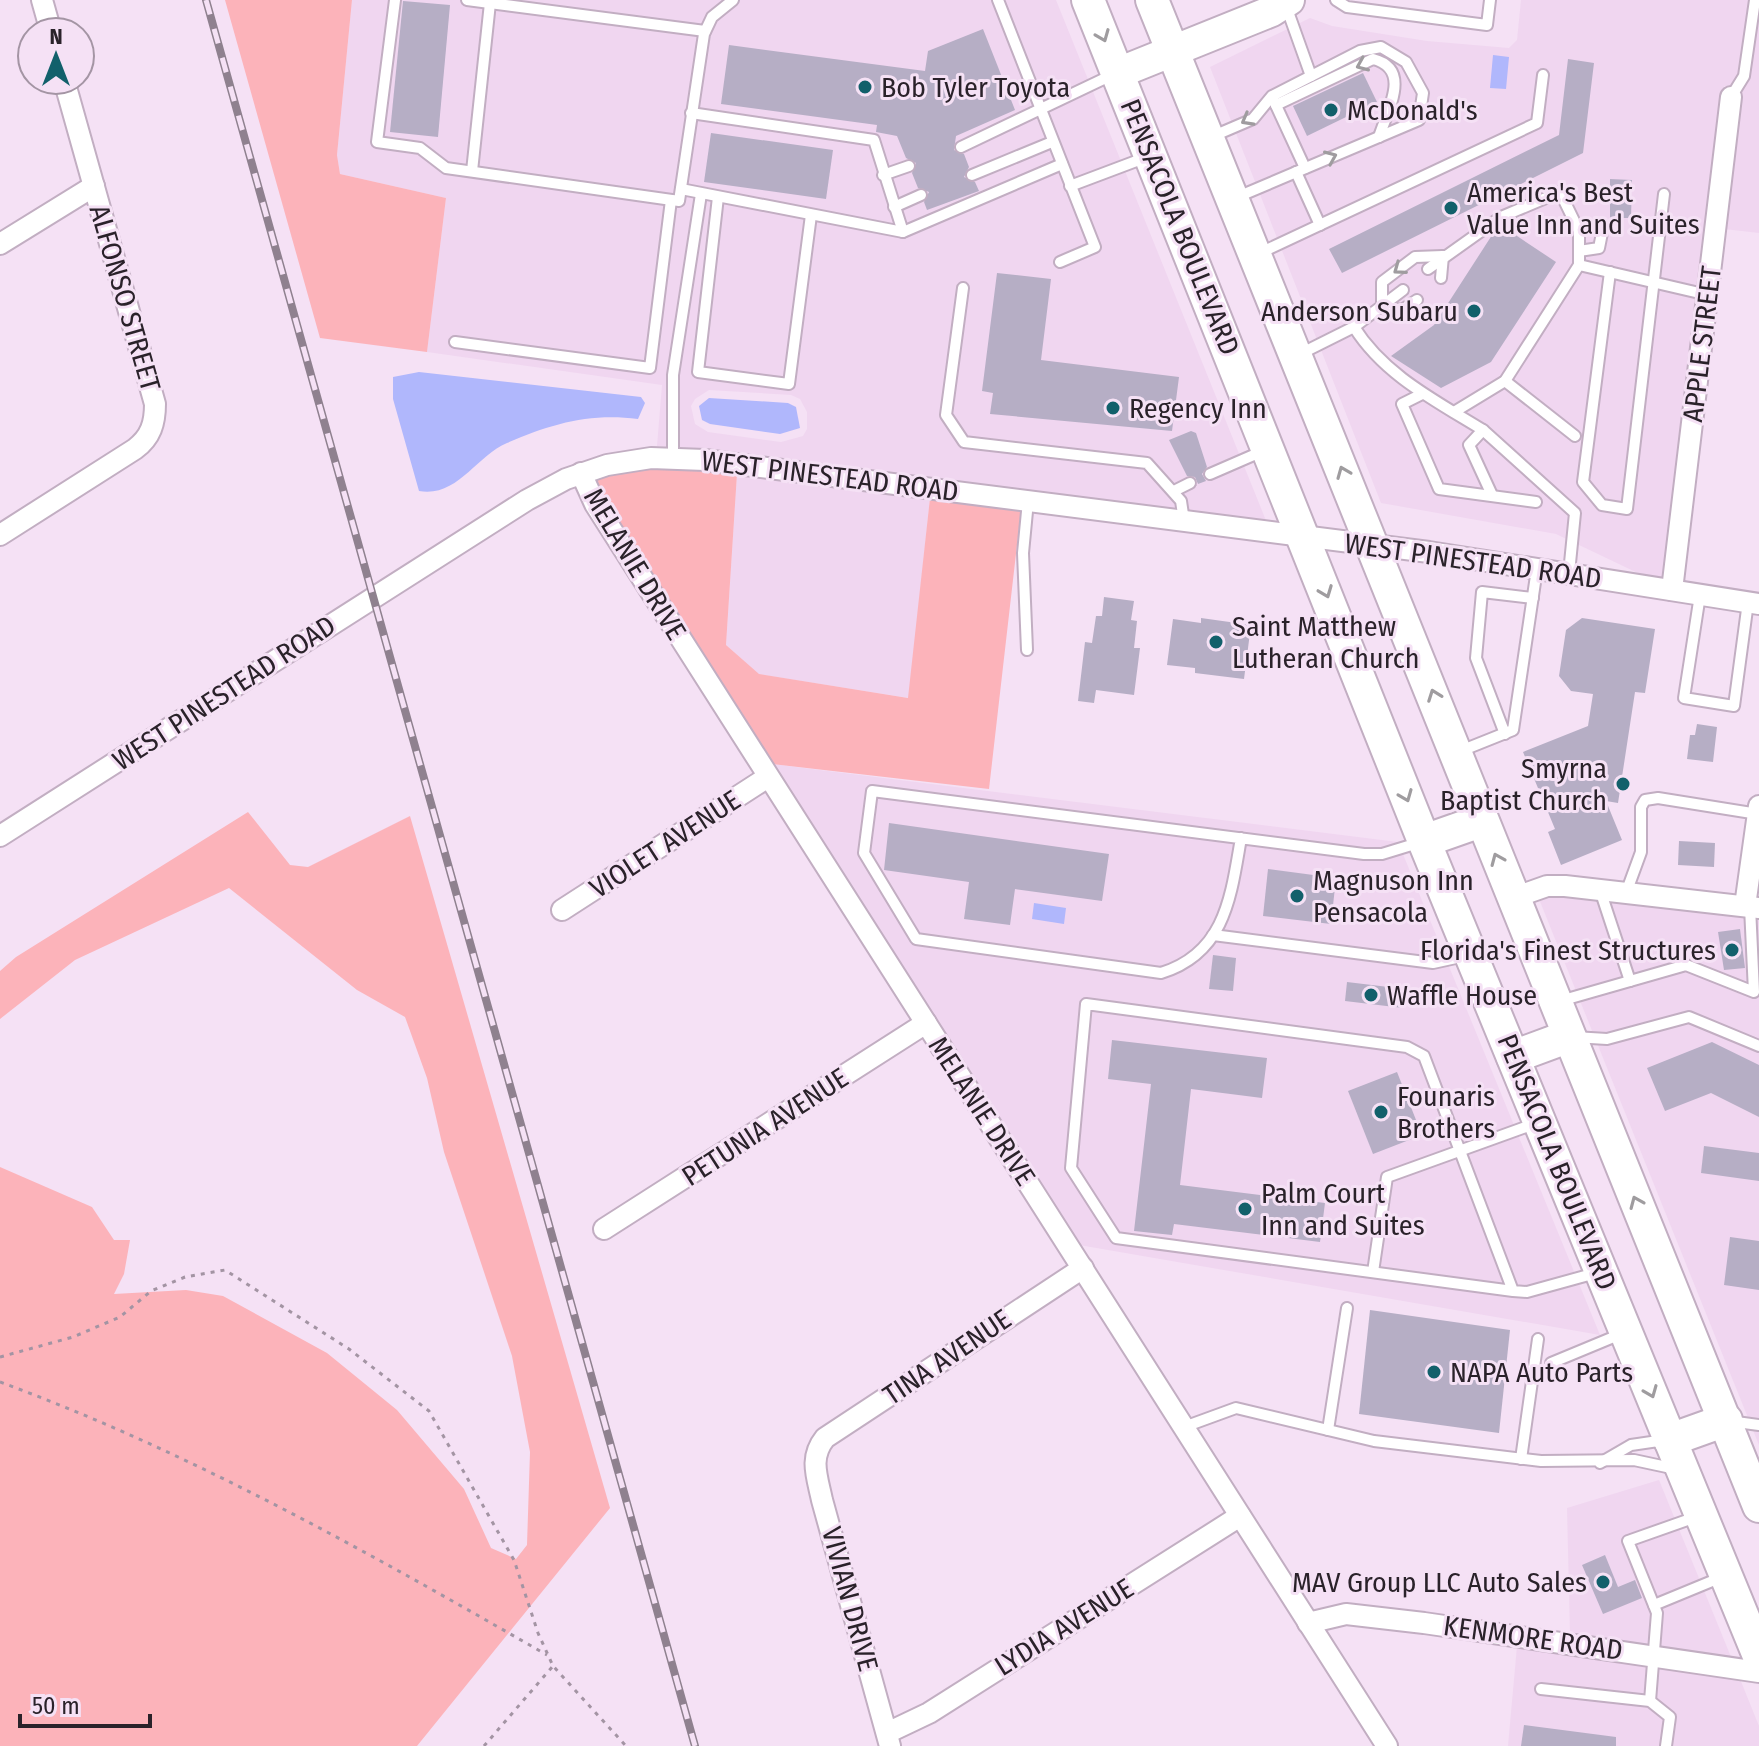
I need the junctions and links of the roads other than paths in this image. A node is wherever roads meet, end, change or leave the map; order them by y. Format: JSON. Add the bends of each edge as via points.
{"nodes":[{"id":1,"x":395,"y":0,"type":"edge"},
{"id":2,"x":467,"y":0,"type":"edge"},
{"id":3,"x":733,"y":0,"type":"edge"},
{"id":4,"x":998,"y":0,"type":"edge"},
{"id":5,"x":1088,"y":0,"type":"edge"},
{"id":6,"x":1152,"y":0,"type":"edge"},
{"id":7,"x":1336,"y":0,"type":"edge"},
{"id":8,"x":1490,"y":0,"type":"edge"},
{"id":9,"x":1755,"y":0,"type":"edge"},
{"id":10,"x":1287,"y":2,"type":"edge"},
{"id":11,"x":490,"y":3,"type":"junction"},
{"id":12,"x":1368,"y":5,"type":"edge"},
{"id":13,"x":705,"y":31,"type":"junction"},
{"id":14,"x":1172,"y":50,"type":"junction"},
{"id":15,"x":1118,"y":73,"type":"junction"},
{"id":16,"x":1543,"y":75,"type":"dead end"},
{"id":17,"x":1311,"y":76,"type":"junction"},
{"id":18,"x":69,"y":96,"type":"edge"},
{"id":19,"x":1731,"y":97,"type":"joint"},
{"id":20,"x":1274,"y":100,"type":"junction"},
{"id":21,"x":1040,"y":107,"type":"junction"},
{"id":22,"x":691,"y":113,"type":"junction"},
{"id":23,"x":1379,"y":137,"type":"junction"},
{"id":24,"x":1208,"y":138,"type":"junction"},
{"id":25,"x":1052,"y":142,"type":"junction"},
{"id":26,"x":961,"y":147,"type":"dead end"},
{"id":27,"x":1151,"y":155,"type":"junction"},
{"id":28,"x":1062,"y":164,"type":"junction"},
{"id":29,"x":909,"y":166,"type":"dead end"},
{"id":30,"x":1301,"y":170,"type":"junction"},
{"id":31,"x":472,"y":171,"type":"junction"},
{"id":32,"x":883,"y":175,"type":"junction"},
{"id":33,"x":972,"y":175,"type":"dead end"},
{"id":34,"x":94,"y":186,"type":"junction"},
{"id":35,"x":1070,"y":186,"type":"junction"},
{"id":36,"x":681,"y":189,"type":"junction"},
{"id":37,"x":701,"y":194,"type":"junction"},
{"id":38,"x":1664,"y":194,"type":"dead end"},
{"id":39,"x":921,"y":195,"type":"dead end"},
{"id":40,"x":718,"y":197,"type":"junction"},
{"id":41,"x":1233,"y":199,"type":"junction"},
{"id":42,"x":671,"y":200,"type":"junction"},
{"id":43,"x":894,"y":207,"type":"junction"},
{"id":44,"x":811,"y":215,"type":"junction"},
{"id":45,"x":1320,"y":225,"type":"junction"},
{"id":46,"x":1614,"y":228,"type":"dead end"},
{"id":47,"x":903,"y":232,"type":"junction"},
{"id":48,"x":0,"y":244,"type":"edge"},
{"id":49,"x":1579,"y":251,"type":"junction"},
{"id":50,"x":1256,"y":255,"type":"junction"},
{"id":51,"x":1443,"y":256,"type":"junction"},
{"id":52,"x":1060,"y":262,"type":"dead end"},
{"id":53,"x":1579,"y":265,"type":"junction"},
{"id":54,"x":1428,"y":269,"type":"dead end"},
{"id":55,"x":1610,"y":272,"type":"junction"},
{"id":56,"x":1441,"y":278,"type":"dead end"},
{"id":57,"x":1655,"y":281,"type":"junction"},
{"id":58,"x":963,"y":288,"type":"dead end"},
{"id":59,"x":1403,"y":290,"type":"dead end"},
{"id":60,"x":1708,"y":295,"type":"junction"},
{"id":61,"x":1417,"y":300,"type":"dead end"},
{"id":62,"x":1382,"y":307,"type":"junction"},
{"id":63,"x":1354,"y":327,"type":"junction"},
{"id":64,"x":455,"y":342,"type":"dead end"},
{"id":65,"x":1297,"y":356,"type":"junction"},
{"id":66,"x":1505,"y":381,"type":"junction"},
{"id":67,"x":1422,"y":394,"type":"junction"},
{"id":68,"x":1454,"y":412,"type":"junction"},
{"id":69,"x":1483,"y":430,"type":"junction"},
{"id":70,"x":1575,"y":436,"type":"dead end"},
{"id":71,"x":1269,"y":448,"type":"junction"},
{"id":72,"x":673,"y":458,"type":"junction"},
{"id":73,"x":581,"y":473,"type":"junction"},
{"id":74,"x":1210,"y":474,"type":"dead end"},
{"id":75,"x":1190,"y":483,"type":"dead end"},
{"id":76,"x":1174,"y":491,"type":"junction"},
{"id":77,"x":1492,"y":495,"type":"junction"},
{"id":78,"x":1028,"y":501,"type":"junction"},
{"id":79,"x":1536,"y":502,"type":"dead end"},
{"id":80,"x":1184,"y":523,"type":"junction"},
{"id":81,"x":0,"y":535,"type":"edge"},
{"id":82,"x":1305,"y":538,"type":"junction"},
{"id":83,"x":1372,"y":545,"type":"junction"},
{"id":84,"x":1537,"y":569,"type":"junction"},
{"id":85,"x":1569,"y":573,"type":"junction"},
{"id":86,"x":1672,"y":590,"type":"junction"},
{"id":87,"x":1700,"y":595,"type":"junction"},
{"id":88,"x":1533,"y":598,"type":"junction"},
{"id":89,"x":1753,"y":603,"type":"edge"},
{"id":90,"x":1027,"y":650,"type":"dead end"},
{"id":91,"x":1505,"y":734,"type":"junction"},
{"id":92,"x":1455,"y":754,"type":"junction"},
{"id":93,"x":768,"y":777,"type":"junction"},
{"id":94,"x":1758,"y":810,"type":"edge"},
{"id":95,"x":1481,"y":821,"type":"junction"},
{"id":96,"x":0,"y":836,"type":"edge"},
{"id":97,"x":1241,"y":838,"type":"junction"},
{"id":98,"x":1424,"y":841,"type":"junction"},
{"id":99,"x":1600,"y":890,"type":"junction"},
{"id":100,"x":1626,"y":893,"type":"junction"},
{"id":101,"x":1513,"y":898,"type":"junction"},
{"id":102,"x":1751,"y":907,"type":"edge"},
{"id":103,"x":562,"y":910,"type":"dead end"},
{"id":104,"x":1213,"y":935,"type":"junction"},
{"id":105,"x":1471,"y":955,"type":"junction"},
{"id":106,"x":1630,"y":981,"type":"junction"},
{"id":107,"x":1554,"y":1002,"type":"junction"},
{"id":108,"x":926,"y":1023,"type":"junction"},
{"id":109,"x":1567,"y":1037,"type":"junction"},
{"id":110,"x":1759,"y":1046,"type":"edge"},
{"id":111,"x":1513,"y":1057,"type":"junction"},
{"id":112,"x":1540,"y":1122,"type":"junction"},
{"id":113,"x":1459,"y":1150,"type":"junction"},
{"id":114,"x":604,"y":1229,"type":"dead end"},
{"id":115,"x":1083,"y":1268,"type":"junction"},
{"id":116,"x":1601,"y":1271,"type":"junction"},
{"id":117,"x":1373,"y":1272,"type":"junction"},
{"id":118,"x":1513,"y":1291,"type":"junction"},
{"id":119,"x":1347,"y":1308,"type":"dead end"},
{"id":120,"x":1626,"y":1332,"type":"junction"},
{"id":121,"x":1538,"y":1339,"type":"dead end"},
{"id":122,"x":1551,"y":1363,"type":"dead end"},
{"id":123,"x":1726,"y":1420,"type":"junction"},
{"id":124,"x":1759,"y":1425,"type":"edge"},
{"id":125,"x":1184,"y":1427,"type":"junction"},
{"id":126,"x":1328,"y":1430,"type":"junction"},
{"id":127,"x":1670,"y":1440,"type":"junction"},
{"id":128,"x":816,"y":1451,"type":"joint"},
{"id":129,"x":1521,"y":1459,"type":"junction"},
{"id":130,"x":1600,"y":1463,"type":"junction"},
{"id":131,"x":1684,"y":1471,"type":"junction"},
{"id":132,"x":1759,"y":1506,"type":"edge"},
{"id":133,"x":1701,"y":1515,"type":"junction"},
{"id":134,"x":1240,"y":1516,"type":"junction"},
{"id":135,"x":1726,"y":1576,"type":"junction"},
{"id":136,"x":1654,"y":1605,"type":"junction"},
{"id":137,"x":1308,"y":1623,"type":"junction"},
{"id":138,"x":1654,"y":1655,"type":"junction"},
{"id":139,"x":1759,"y":1656,"type":"edge"},
{"id":140,"x":1759,"y":1672,"type":"edge"},
{"id":141,"x":1541,"y":1689,"type":"dead end"},
{"id":142,"x":1650,"y":1701,"type":"junction"},
{"id":143,"x":888,"y":1740,"type":"edge"},
{"id":144,"x":1387,"y":1746,"type":"edge"},
{"id":145,"x":1666,"y":1746,"type":"edge"}],
"edges":[{"from":1,"to":31,"type":"lane","via":[[377,142],[420,148],[446,168]]},
{"from":2,"to":11,"type":"lane"},
{"from":3,"to":13,"type":"lane","via":[[712,17]]},
{"from":4,"to":21,"type":"lane"},
{"from":5,"to":15,"type":"main road","name":"PENSACOLA BOULEVARD","one_way":true},
{"from":6,"to":14,"type":"main road","name":"PENSACOLA BOULEVARD"},
{"from":7,"to":12,"type":"lane","via":[[1347,7]]},
{"from":8,"to":12,"type":"lane","via":[[1487,25]]},
{"from":9,"to":19,"type":"lane","via":[[1744,76]]},
{"from":10,"to":14,"type":"main road"},
{"from":10,"to":17,"type":"lane"},
{"from":11,"to":13,"type":"lane"},
{"from":11,"to":31,"type":"lane"},
{"from":13,"to":22,"type":"lane"},
{"from":14,"to":15,"type":"main road"},
{"from":14,"to":24,"type":"main road","name":"PENSACOLA BOULEVARD"},
{"from":15,"to":21,"type":"lane"},
{"from":15,"to":27,"type":"main road","name":"PENSACOLA BOULEVARD"},
{"from":16,"to":45,"type":"lane","via":[[1537,123]]},
{"from":17,"to":20,"type":"lane"},
{"from":17,"to":23,"type":"lane","via":[[1372,48],[1394,52],[1406,62],[1423,93],[1419,120]]},
{"from":18,"to":34,"type":"street","name":"ALFONSO STREET"},
{"from":19,"to":60,"type":"street","name":"APPLE STREET"},
{"from":23,"to":20,"type":"lane","one_way":true,"via":[[1395,85],[1389,63],[1373,59]]},
{"from":20,"to":24,"type":"lane","one_way":true,"via":[[1253,119]]},
{"from":20,"to":30,"type":"lane"},
{"from":21,"to":25,"type":"lane"},
{"from":21,"to":26,"type":"lane"},
{"from":22,"to":32,"type":"lane","via":[[874,140]]},
{"from":22,"to":36,"type":"lane"},
{"from":30,"to":23,"type":"lane","one_way":true},
{"from":24,"to":41,"type":"main road","name":"PENSACOLA BOULEVARD"},
{"from":25,"to":28,"type":"lane"},
{"from":25,"to":33,"type":"lane"},
{"from":27,"to":35,"type":"lane"},
{"from":27,"to":71,"type":"main road","name":"PENSACOLA BOULEVARD"},
{"from":28,"to":35,"type":"lane"},
{"from":28,"to":47,"type":"lane"},
{"from":29,"to":32,"type":"lane"},
{"from":30,"to":41,"type":"lane"},
{"from":30,"to":45,"type":"lane"},
{"from":31,"to":42,"type":"lane"},
{"from":32,"to":43,"type":"lane"},
{"from":34,"to":48,"type":"street"},
{"from":34,"to":81,"type":"street","name":"ALFONSO STREET","via":[[155,404],[155,420],[135,449]]},
{"from":35,"to":52,"type":"lane","via":[[1095,247]]},
{"from":36,"to":37,"type":"lane"},
{"from":36,"to":42,"type":"lane","via":[[679,201]]},
{"from":37,"to":40,"type":"lane"},
{"from":37,"to":72,"type":"lane","via":[[673,375]]},
{"from":38,"to":57,"type":"lane","via":[[1656,230]]},
{"from":39,"to":43,"type":"lane"},
{"from":40,"to":44,"type":"lane"},
{"from":40,"to":44,"type":"lane","via":[[698,372],[789,384]]},
{"from":41,"to":50,"type":"main road","name":"PENSACOLA BOULEVARD"},
{"from":42,"to":64,"type":"lane","via":[[650,368]]},
{"from":43,"to":47,"type":"lane"},
{"from":44,"to":47,"type":"lane"},
{"from":45,"to":50,"type":"lane"},
{"from":46,"to":49,"type":"lane","via":[[1603,228],[1599,248]]},
{"from":49,"to":51,"type":"lane","via":[[1579,231],[1560,192],[1501,217]]},
{"from":49,"to":53,"type":"lane"},
{"from":50,"to":65,"type":"main road","name":"PENSACOLA BOULEVARD"},
{"from":51,"to":54,"type":"lane"},
{"from":51,"to":56,"type":"lane"},
{"from":51,"to":62,"type":"lane","one_way":true,"via":[[1415,257],[1382,282]]},
{"from":53,"to":55,"type":"lane"},
{"from":53,"to":66,"type":"lane"},
{"from":55,"to":57,"type":"lane"},
{"from":55,"to":57,"type":"lane","via":[[1583,482],[1602,505],[1627,509]]},
{"from":57,"to":60,"type":"lane"},
{"from":58,"to":76,"type":"lane","via":[[946,415],[964,442],[1147,463]]},
{"from":59,"to":62,"type":"lane"},
{"from":60,"to":86,"type":"street","name":"APPLE STREET"},
{"from":61,"to":62,"type":"lane","via":[[1402,310]]},
{"from":62,"to":63,"type":"lane"},
{"from":63,"to":65,"type":"lane"},
{"from":63,"to":67,"type":"lane","via":[[1369,351]]},
{"from":83,"to":65,"type":"main road","name":"PENSACOLA BOULEVARD","one_way":true},
{"from":66,"to":68,"type":"lane"},
{"from":66,"to":70,"type":"lane"},
{"from":67,"to":68,"type":"lane"},
{"from":67,"to":77,"type":"lane","via":[[1402,404],[1439,489]]},
{"from":68,"to":69,"type":"lane"},
{"from":69,"to":77,"type":"lane","via":[[1469,445]]},
{"from":69,"to":85,"type":"lane","via":[[1575,513]]},
{"from":71,"to":74,"type":"lane"},
{"from":71,"to":82,"type":"main road","name":"PENSACOLA BOULEVARD"},
{"from":72,"to":73,"type":"street","name":"WEST PINESTEAD ROAD","via":[[629,461]]},
{"from":72,"to":78,"type":"street","name":"WEST PINESTEAD ROAD"},
{"from":73,"to":93,"type":"street","name":"MELANIE DRIVE","via":[[595,504]]},
{"from":73,"to":96,"type":"street","name":"WEST PINESTEAD ROAD","via":[[527,500]]},
{"from":75,"to":76,"type":"lane"},
{"from":76,"to":80,"type":"lane"},
{"from":77,"to":79,"type":"lane"},
{"from":78,"to":80,"type":"street","name":"WEST PINESTEAD ROAD"},
{"from":78,"to":90,"type":"lane","via":[[1023,553]]},
{"from":80,"to":82,"type":"street","name":"WEST PINESTEAD ROAD"},
{"from":82,"to":83,"type":"street","name":"WEST PINESTEAD ROAD"},
{"from":82,"to":98,"type":"main road","name":"PENSACOLA BOULEVARD","one_way":true},
{"from":83,"to":84,"type":"street","name":"WEST PINESTEAD ROAD"},
{"from":92,"to":83,"type":"main road","name":"PENSACOLA BOULEVARD","one_way":true},
{"from":84,"to":85,"type":"street","name":"WEST PINESTEAD ROAD"},
{"from":84,"to":88,"type":"lane"},
{"from":85,"to":86,"type":"street","name":"WEST PINESTEAD ROAD"},
{"from":86,"to":87,"type":"street","name":"WEST PINESTEAD ROAD"},
{"from":87,"to":89,"type":"street","name":"WEST PINESTEAD ROAD"},
{"from":87,"to":89,"type":"lane","via":[[1684,698],[1734,706]]},
{"from":88,"to":91,"type":"lane","via":[[1513,730]]},
{"from":88,"to":91,"type":"lane","via":[[1482,592],[1476,658]]},
{"from":91,"to":92,"type":"lane"},
{"from":92,"to":95,"type":"main road","name":"PENSACOLA BOULEVARD"},
{"from":93,"to":103,"type":"street","name":"VIOLET AVENUE"},
{"from":93,"to":108,"type":"street","name":"MELANIE DRIVE"},
{"from":94,"to":100,"type":"lane","via":[[1645,800],[1641,852]]},
{"from":94,"to":102,"type":"street"},
{"from":95,"to":98,"type":"main road"},
{"from":101,"to":95,"type":"main road","name":"PENSACOLA BOULEVARD","one_way":true},
{"from":97,"to":98,"type":"lane","via":[[1364,854]]},
{"from":97,"to":104,"type":"lane","via":[[1229,910]]},
{"from":97,"to":104,"type":"lane","via":[[872,791],[864,853],[916,939],[1161,973],[1180,967]]},
{"from":98,"to":105,"type":"main road","name":"PENSACOLA BOULEVARD"},
{"from":99,"to":100,"type":"street"},
{"from":99,"to":101,"type":"street","via":[[1547,886]]},
{"from":99,"to":106,"type":"lane"},
{"from":100,"to":102,"type":"street"},
{"from":101,"to":107,"type":"main road","name":"PENSACOLA BOULEVARD"},
{"from":102,"to":106,"type":"lane","via":[[1754,992],[1686,965]]},
{"from":104,"to":105,"type":"lane","via":[[1433,963]]},
{"from":105,"to":111,"type":"main road","name":"PENSACOLA BOULEVARD"},
{"from":106,"to":107,"type":"lane"},
{"from":107,"to":109,"type":"main road","name":"PENSACOLA BOULEVARD"},
{"from":108,"to":114,"type":"street","name":"PETUNIA AVENUE"},
{"from":108,"to":115,"type":"street","name":"MELANIE DRIVE"},
{"from":109,"to":110,"type":"lane","via":[[1607,1039],[1689,1017]]},
{"from":109,"to":111,"type":"main road"},
{"from":123,"to":109,"type":"main road","name":"PENSACOLA BOULEVARD","one_way":true},
{"from":111,"to":112,"type":"main road","name":"PENSACOLA BOULEVARD"},
{"from":112,"to":113,"type":"lane"},
{"from":112,"to":116,"type":"main road","name":"PENSACOLA BOULEVARD"},
{"from":113,"to":117,"type":"lane","via":[[1387,1177]]},
{"from":113,"to":117,"type":"lane","via":[[1424,1056],[1407,1047],[1086,1004],[1071,1168],[1116,1238]]},
{"from":113,"to":118,"type":"lane"},
{"from":115,"to":125,"type":"street","name":"MELANIE DRIVE"},
{"from":115,"to":128,"type":"street","name":"TINA AVENUE","via":[[825,1438]]},
{"from":116,"to":118,"type":"lane","via":[[1527,1292]]},
{"from":116,"to":120,"type":"main road","name":"PENSACOLA BOULEVARD"},
{"from":117,"to":118,"type":"lane"},
{"from":119,"to":126,"type":"lane"},
{"from":120,"to":122,"type":"lane"},
{"from":120,"to":127,"type":"main road","name":"PENSACOLA BOULEVARD","one_way":true},
{"from":121,"to":129,"type":"lane"},
{"from":123,"to":124,"type":"lane"},
{"from":123,"to":127,"type":"main road"},
{"from":123,"to":132,"type":"main road","name":"PENSACOLA BOULEVARD"},
{"from":125,"to":126,"type":"lane","via":[[1236,1408]]},
{"from":125,"to":134,"type":"street","name":"MELANIE DRIVE"},
{"from":126,"to":129,"type":"lane","via":[[1374,1441]]},
{"from":127,"to":130,"type":"lane","via":[[1631,1445]]},
{"from":127,"to":131,"type":"main road","name":"PENSACOLA BOULEVARD"},
{"from":128,"to":143,"type":"street","name":"VIVIAN DRIVE","via":[[822,1500]]},
{"from":129,"to":130,"type":"lane"},
{"from":130,"to":131,"type":"lane","via":[[1634,1460]]},
{"from":131,"to":133,"type":"main road","name":"PENSACOLA BOULEVARD"},
{"from":133,"to":135,"type":"main road","name":"PENSACOLA BOULEVARD"},
{"from":133,"to":136,"type":"lane","via":[[1628,1541]]},
{"from":134,"to":137,"type":"street","name":"MELANIE DRIVE"},
{"from":134,"to":143,"type":"street","name":"LYDIA AVENUE"},
{"from":135,"to":136,"type":"lane"},
{"from":135,"to":139,"type":"main road","name":"PENSACOLA BOULEVARD"},
{"from":136,"to":138,"type":"lane"},
{"from":137,"to":138,"type":"street","name":"KENMORE ROAD","via":[[1346,1614]]},
{"from":137,"to":144,"type":"street","name":"MELANIE DRIVE"},
{"from":138,"to":140,"type":"street","name":"KENMORE ROAD"},
{"from":138,"to":142,"type":"lane"},
{"from":141,"to":142,"type":"lane"},
{"from":142,"to":145,"type":"lane","via":[[1670,1717]]}]}
